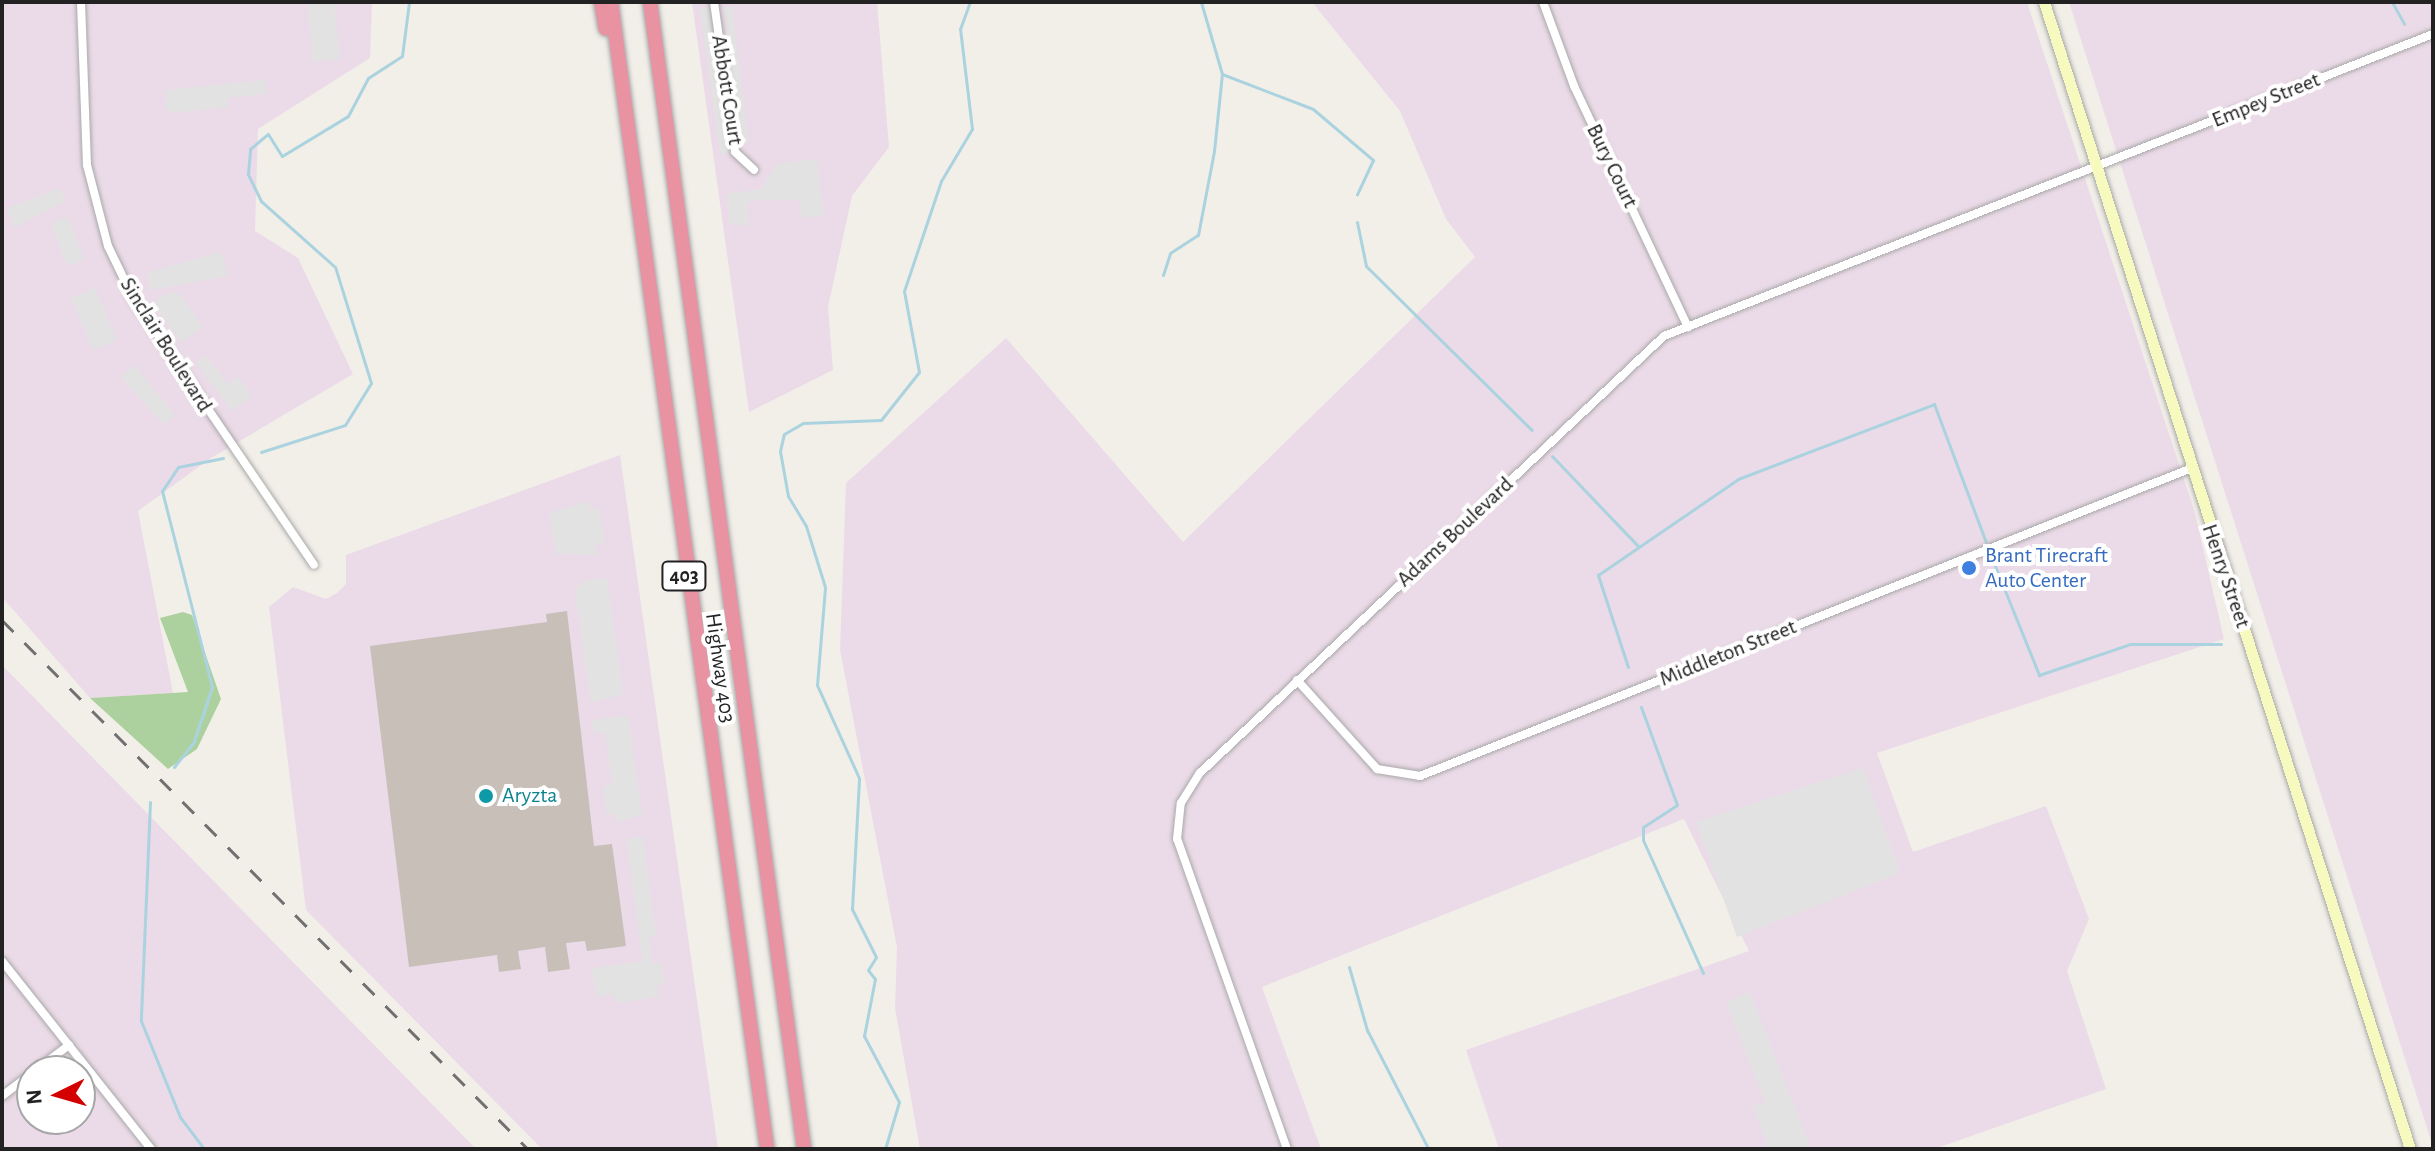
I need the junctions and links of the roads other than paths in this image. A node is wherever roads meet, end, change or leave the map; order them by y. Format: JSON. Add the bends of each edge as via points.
{"nodes":[{"id":1,"x":81,"y":2,"type":"edge"},
{"id":2,"x":601,"y":2,"type":"edge"},
{"id":3,"x":611,"y":2,"type":"edge"},
{"id":4,"x":650,"y":2,"type":"edge"},
{"id":5,"x":714,"y":2,"type":"edge"},
{"id":6,"x":1543,"y":2,"type":"edge"},
{"id":7,"x":2044,"y":2,"type":"edge"},
{"id":8,"x":2433,"y":34,"type":"edge"},
{"id":9,"x":626,"y":121,"type":"junction"},
{"id":10,"x":2100,"y":166,"type":"junction"},
{"id":11,"x":754,"y":170,"type":"dead end"},
{"id":12,"x":1688,"y":327,"type":"junction"},
{"id":13,"x":2189,"y":469,"type":"junction"},
{"id":14,"x":314,"y":565,"type":"dead end"},
{"id":15,"x":1297,"y":680,"type":"junction"},
{"id":16,"x":2,"y":961,"type":"edge"},
{"id":17,"x":69,"y":1045,"type":"junction"},
{"id":18,"x":56,"y":1055,"type":"edge"},
{"id":19,"x":151,"y":1149,"type":"edge"},
{"id":20,"x":767,"y":1149,"type":"edge"},
{"id":21,"x":804,"y":1149,"type":"edge"},
{"id":22,"x":1287,"y":1149,"type":"edge"},
{"id":23,"x":2410,"y":1149,"type":"edge"}],
"edges":[{"from":1,"to":14,"type":"street","name":"Sinclair Boulevard","via":[[87,165],[108,246],[134,300]]},
{"from":2,"to":9,"type":"highway"},
{"from":3,"to":9,"type":"highway","name":"Highway 403","number":"403"},
{"from":4,"to":21,"type":"highway","name":"Highway 403","number":"403"},
{"from":5,"to":11,"type":"street","name":"Abbott Court","via":[[735,152]]},
{"from":6,"to":12,"type":"street","name":"Bury Court","via":[[1575,90]]},
{"from":7,"to":10,"type":"main road","name":"Henry Street"},
{"from":8,"to":10,"type":"street","name":"Empey Street"},
{"from":9,"to":20,"type":"highway","name":"Highway 403","number":"403"},
{"from":10,"to":12,"type":"street","name":"Adams Boulevard"},
{"from":10,"to":13,"type":"main road","name":"Henry Street"},
{"from":12,"to":15,"type":"street","name":"Adams Boulevard","via":[[1664,336]]},
{"from":13,"to":15,"type":"street","name":"Middleton Street","via":[[1420,776],[1377,769]]},
{"from":13,"to":23,"type":"main road","name":"Henry Street","via":[[2284,742]]},
{"from":15,"to":22,"type":"street","name":"Adams Boulevard","via":[[1186,788],[1177,822],[1177,839]]},
{"from":16,"to":17,"type":"street"},
{"from":17,"to":18,"type":"street"},
{"from":17,"to":19,"type":"street"}]}
